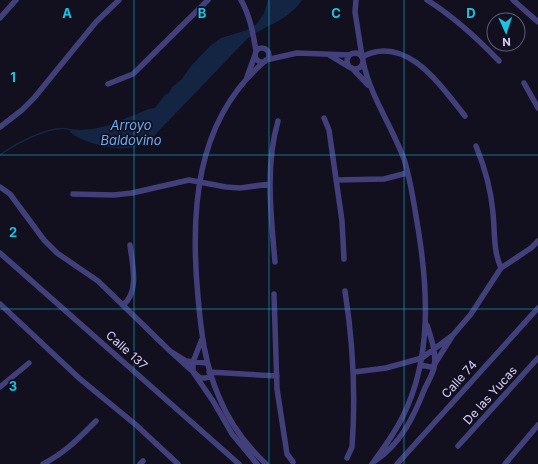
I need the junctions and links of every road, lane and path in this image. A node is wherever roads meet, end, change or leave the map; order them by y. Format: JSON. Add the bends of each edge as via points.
{"nodes":[{"id":1,"x":16,"y":0,"type":"edge"},
{"id":2,"x":119,"y":0,"type":"edge"},
{"id":3,"x":208,"y":0,"type":"edge"},
{"id":4,"x":241,"y":0,"type":"edge"},
{"id":5,"x":356,"y":0,"type":"edge"},
{"id":6,"x":427,"y":0,"type":"edge"},
{"id":7,"x":513,"y":0,"type":"edge"},
{"id":8,"x":0,"y":18,"type":"edge"},
{"id":9,"x":538,"y":22,"type":"edge"},
{"id":10,"x":358,"y":33,"type":"junction"},
{"id":11,"x":255,"y":37,"type":"junction"},
{"id":12,"x":266,"y":50,"type":"junction"},
{"id":13,"x":255,"y":53,"type":"junction"},
{"id":14,"x":285,"y":54,"type":"junction"},
{"id":15,"x":326,"y":54,"type":"junction"},
{"id":16,"x":351,"y":55,"type":"junction"},
{"id":17,"x":362,"y":58,"type":"junction"},
{"id":18,"x":265,"y":61,"type":"junction"},
{"id":19,"x":499,"y":61,"type":"dead end"},
{"id":20,"x":351,"y":68,"type":"junction"},
{"id":21,"x":247,"y":78,"type":"junction"},
{"id":22,"x":108,"y":84,"type":"dead end"},
{"id":23,"x":524,"y":84,"type":"dead end"},
{"id":24,"x":372,"y":90,"type":"junction"},
{"id":25,"x":538,"y":108,"type":"edge"},
{"id":26,"x":464,"y":116,"type":"dead end"},
{"id":27,"x":324,"y":118,"type":"dead end"},
{"id":28,"x":278,"y":121,"type":"dead end"},
{"id":29,"x":0,"y":127,"type":"edge"},
{"id":30,"x":476,"y":146,"type":"dead end"},
{"id":31,"x":407,"y":173,"type":"junction"},
{"id":32,"x":336,"y":180,"type":"junction"},
{"id":33,"x":199,"y":183,"type":"junction"},
{"id":34,"x":270,"y":184,"type":"junction"},
{"id":35,"x":0,"y":187,"type":"edge"},
{"id":36,"x":73,"y":194,"type":"dead end"},
{"id":37,"x":538,"y":241,"type":"edge"},
{"id":38,"x":130,"y":245,"type":"dead end"},
{"id":39,"x":0,"y":253,"type":"edge"},
{"id":40,"x":344,"y":259,"type":"dead end"},
{"id":41,"x":275,"y":262,"type":"dead end"},
{"id":42,"x":502,"y":268,"type":"junction"},
{"id":43,"x":345,"y":291,"type":"dead end"},
{"id":44,"x":274,"y":294,"type":"dead end"},
{"id":45,"x":0,"y":304,"type":"edge"},
{"id":46,"x":123,"y":305,"type":"junction"},
{"id":47,"x":538,"y":308,"type":"edge"},
{"id":48,"x":426,"y":321,"type":"junction"},
{"id":49,"x":453,"y":335,"type":"junction"},
{"id":50,"x":202,"y":339,"type":"junction"},
{"id":51,"x":170,"y":351,"type":"junction"},
{"id":52,"x":434,"y":351,"type":"junction"},
{"id":53,"x":422,"y":358,"type":"junction"},
{"id":54,"x":538,"y":358,"type":"edge"},
{"id":55,"x":193,"y":362,"type":"junction"},
{"id":56,"x":29,"y":363,"type":"dead end"},
{"id":57,"x":207,"y":363,"type":"junction"},
{"id":58,"x":434,"y":364,"type":"junction"},
{"id":59,"x":420,"y":365,"type":"junction"},
{"id":60,"x":193,"y":372,"type":"junction"},
{"id":61,"x":354,"y":372,"type":"junction"},
{"id":62,"x":210,"y":373,"type":"junction"},
{"id":63,"x":276,"y":376,"type":"junction"},
{"id":64,"x":0,"y":388,"type":"edge"},
{"id":65,"x":96,"y":421,"type":"dead end"},
{"id":66,"x":538,"y":426,"type":"edge"},
{"id":67,"x":458,"y":446,"type":"dead end"},
{"id":68,"x":347,"y":458,"type":"dead end"},
{"id":69,"x":293,"y":462,"type":"dead end"},
{"id":70,"x":372,"y":463,"type":"edge"},
{"id":71,"x":43,"y":464,"type":"edge"},
{"id":72,"x":178,"y":464,"type":"edge"},
{"id":73,"x":239,"y":464,"type":"edge"},
{"id":74,"x":257,"y":464,"type":"edge"},
{"id":75,"x":266,"y":464,"type":"edge"},
{"id":76,"x":397,"y":464,"type":"edge"},
{"id":77,"x":505,"y":464,"type":"edge"}],
"edges":[{"from":1,"to":8,"type":"street"},
{"from":2,"to":29,"type":"street","via":[[96,22],[34,98]]},
{"from":3,"to":22,"type":"street","via":[[133,74]]},
{"from":4,"to":11,"type":"street"},
{"from":5,"to":10,"type":"street"},
{"from":6,"to":19,"type":"street","via":[[471,33]]},
{"from":7,"to":9,"type":"street"},
{"from":10,"to":16,"type":"street"},
{"from":10,"to":17,"type":"street"},
{"from":11,"to":12,"type":"street"},
{"from":11,"to":13,"type":"street"},
{"from":12,"to":13,"type":"street","via":[[261,48]]},
{"from":12,"to":14,"type":"street"},
{"from":12,"to":18,"type":"street","via":[[269,57]]},
{"from":13,"to":18,"type":"street","via":[[259,62]]},
{"from":13,"to":21,"type":"street"},
{"from":14,"to":15,"type":"street"},
{"from":14,"to":18,"type":"street"},
{"from":15,"to":16,"type":"street"},
{"from":15,"to":20,"type":"street"},
{"from":16,"to":17,"type":"street","via":[[357,53]]},
{"from":16,"to":20,"type":"street","via":[[347,62]]},
{"from":17,"to":20,"type":"street","via":[[360,68]]},
{"from":17,"to":24,"type":"street"},
{"from":17,"to":26,"type":"street","via":[[372,52],[387,50],[402,54],[420,64],[439,83]]},
{"from":18,"to":21,"type":"street"},
{"from":20,"to":24,"type":"street"},
{"from":21,"to":33,"type":"street","via":[[225,108],[215,128],[202,164]]},
{"from":23,"to":25,"type":"street"},
{"from":24,"to":31,"type":"street","via":[[404,160]]},
{"from":27,"to":32,"type":"street"},
{"from":28,"to":34,"type":"street","via":[[274,136]]},
{"from":30,"to":42,"type":"street","via":[[490,193],[496,252]]},
{"from":31,"to":32,"type":"street","via":[[384,179]]},
{"from":31,"to":48,"type":"street","via":[[421,248]]},
{"from":32,"to":40,"type":"street"},
{"from":33,"to":34,"type":"street","via":[[240,188]]},
{"from":33,"to":36,"type":"street","via":[[180,180],[155,188],[114,195]]},
{"from":33,"to":50,"type":"street","via":[[195,242]]},
{"from":34,"to":41,"type":"street"},
{"from":35,"to":46,"type":"street","via":[[10,194],[44,240],[57,253],[92,276]]},
{"from":37,"to":42,"type":"street"},
{"from":38,"to":46,"type":"street","via":[[132,297]]},
{"from":39,"to":73,"type":"street","name":"Calle 137"},
{"from":42,"to":49,"type":"street","via":[[471,314]]},
{"from":43,"to":61,"type":"street","via":[[352,334]]},
{"from":44,"to":63,"type":"street"},
{"from":45,"to":72,"type":"street","via":[[79,378]]},
{"from":46,"to":51,"type":"street"},
{"from":47,"to":76,"type":"street","name":"Calle 74"},
{"from":48,"to":52,"type":"street"},
{"from":48,"to":53,"type":"street"},
{"from":49,"to":52,"type":"street"},
{"from":49,"to":58,"type":"street"},
{"from":50,"to":55,"type":"street"},
{"from":50,"to":57,"type":"street"},
{"from":51,"to":55,"type":"street","via":[[186,361]]},
{"from":51,"to":60,"type":"street"},
{"from":52,"to":53,"type":"street"},
{"from":52,"to":58,"type":"street"},
{"from":53,"to":59,"type":"street"},
{"from":53,"to":61,"type":"street","via":[[386,368]]},
{"from":54,"to":67,"type":"street","name":"De las Yucas"},
{"from":55,"to":57,"type":"street"},
{"from":55,"to":60,"type":"street"},
{"from":56,"to":64,"type":"street"},
{"from":57,"to":62,"type":"street"},
{"from":58,"to":59,"type":"street","via":[[430,367]]},
{"from":58,"to":70,"type":"street","via":[[416,412],[391,449]]},
{"from":59,"to":70,"type":"street","via":[[404,415]]},
{"from":60,"to":62,"type":"street","via":[[203,378]]},
{"from":60,"to":74,"type":"street","via":[[232,434]]},
{"from":61,"to":68,"type":"street","via":[[352,447]]},
{"from":62,"to":63,"type":"street"},
{"from":62,"to":75,"type":"street","via":[[226,412]]},
{"from":63,"to":69,"type":"street","via":[[287,454]]},
{"from":65,"to":71,"type":"street","via":[[52,460]]},
{"from":66,"to":77,"type":"street"}]}
